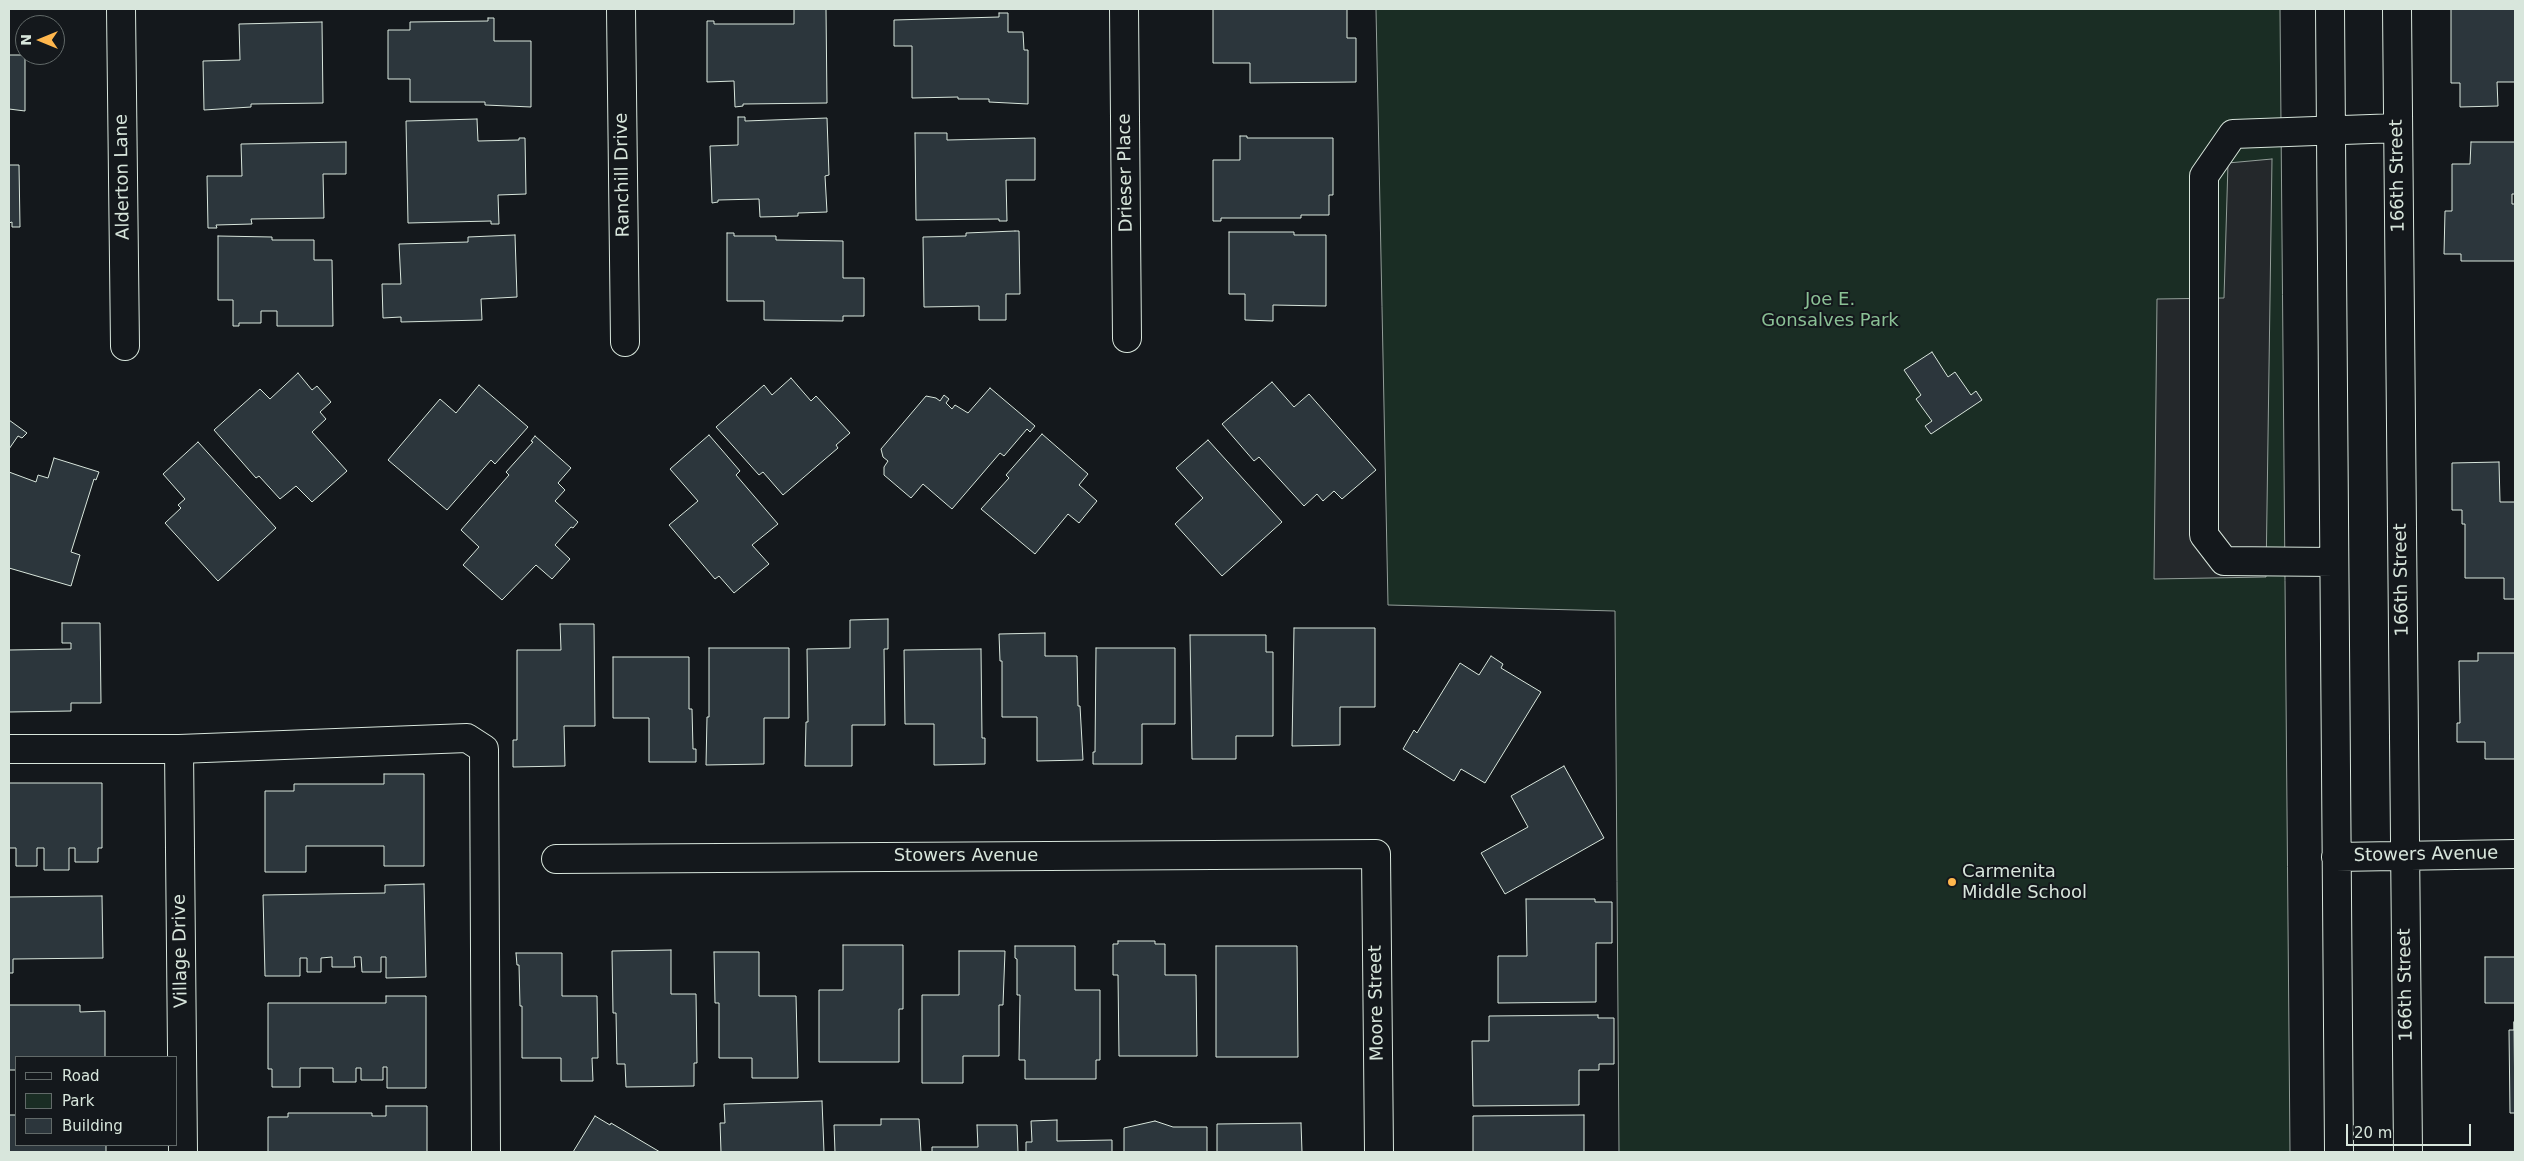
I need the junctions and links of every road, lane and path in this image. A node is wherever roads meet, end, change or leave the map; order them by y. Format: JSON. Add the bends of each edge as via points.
{"nodes":[{"id":1,"x":121,"y":9,"type":"edge"},
{"id":2,"x":621,"y":9,"type":"edge"},
{"id":3,"x":1124,"y":9,"type":"edge"},
{"id":4,"x":2330,"y":9,"type":"edge"},
{"id":5,"x":2397,"y":9,"type":"edge"},
{"id":6,"x":2398,"y":128,"type":"junction"},
{"id":7,"x":2331,"y":131,"type":"junction"},
{"id":8,"x":1127,"y":338,"type":"dead end"},
{"id":9,"x":625,"y":342,"type":"dead end"},
{"id":10,"x":125,"y":346,"type":"dead end"},
{"id":11,"x":2334,"y":562,"type":"junction"},
{"id":12,"x":9,"y":749,"type":"edge"},
{"id":13,"x":179,"y":749,"type":"junction"},
{"id":14,"x":1376,"y":854,"type":"joint"},
{"id":15,"x":2515,"y":854,"type":"edge"},
{"id":16,"x":2405,"y":855,"type":"junction"},
{"id":17,"x":2336,"y":856,"type":"junction"},
{"id":18,"x":556,"y":859,"type":"dead end"},
{"id":19,"x":183,"y":1152,"type":"edge"},
{"id":20,"x":486,"y":1152,"type":"edge"},
{"id":21,"x":1379,"y":1152,"type":"edge"},
{"id":22,"x":2339,"y":1152,"type":"edge"},
{"id":23,"x":2408,"y":1152,"type":"edge"}],
"edges":[{"from":1,"to":10,"type":"street","name":"Alderton Lane"},
{"from":2,"to":9,"type":"street","name":"Ranchill Drive"},
{"from":3,"to":8,"type":"street","name":"Drieser Place"},
{"from":4,"to":7,"type":"street"},
{"from":5,"to":6,"type":"street","name":"166th Street"},
{"from":6,"to":7,"type":"street"},
{"from":6,"to":16,"type":"street","name":"166th Street"},
{"from":7,"to":11,"type":"street"},
{"from":7,"to":11,"type":"street","via":[[2233,134],[2204,176],[2204,535],[2224,560]]},
{"from":11,"to":17,"type":"street"},
{"from":12,"to":13,"type":"street"},
{"from":13,"to":19,"type":"street","name":"Village Drive"},
{"from":13,"to":20,"type":"street","via":[[467,738],[484,749]]},
{"from":14,"to":18,"type":"street","name":"Stowers Avenue"},
{"from":14,"to":21,"type":"street","name":"Moore Street"},
{"from":15,"to":16,"type":"street","name":"Stowers Avenue"},
{"from":16,"to":17,"type":"street","name":"Stowers Avenue"},
{"from":16,"to":23,"type":"street","name":"166th Street"},
{"from":17,"to":22,"type":"street"}]}
